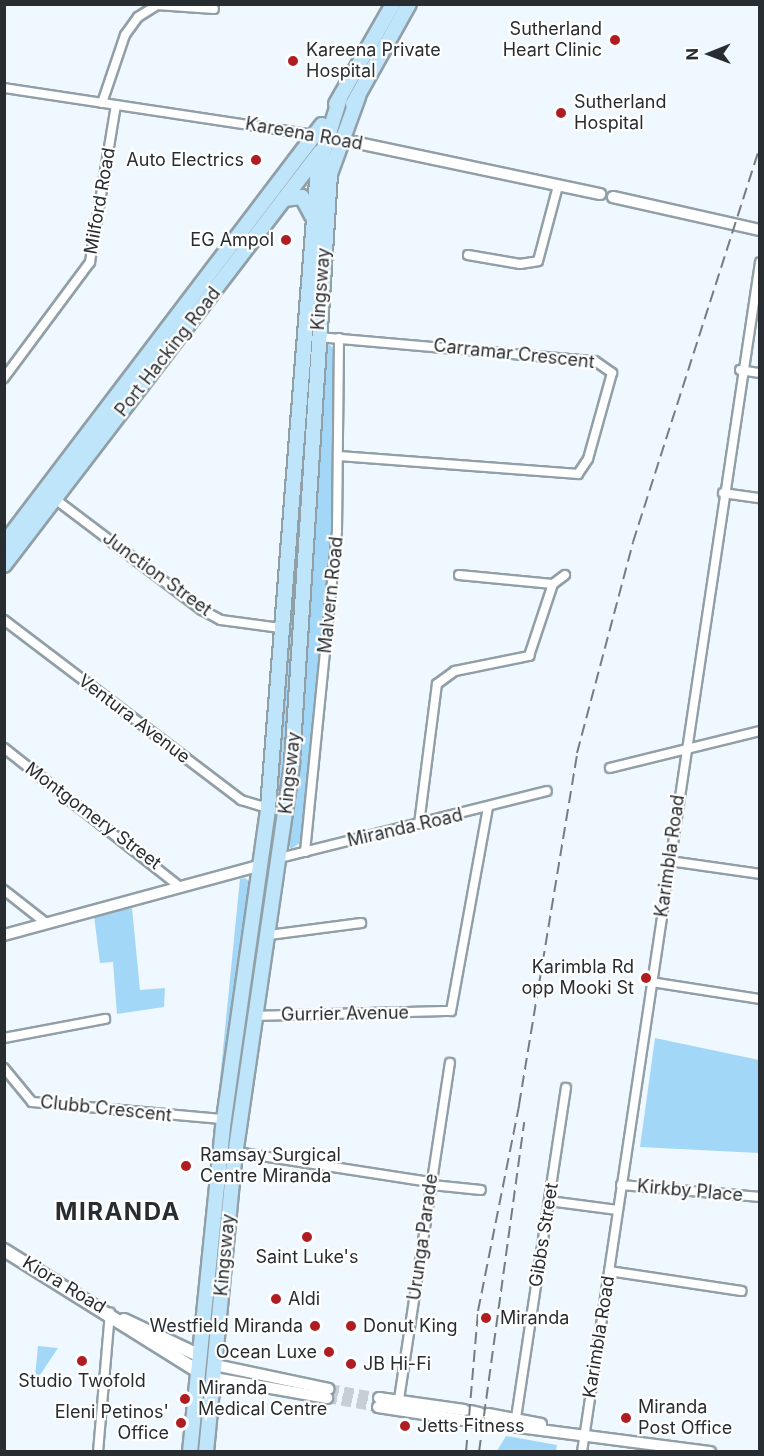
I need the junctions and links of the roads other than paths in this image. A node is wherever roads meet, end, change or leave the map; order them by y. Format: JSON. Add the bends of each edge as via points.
{"nodes":[{"id":1,"x":393,"y":4,"type":"edge"},
{"id":2,"x":409,"y":4,"type":"edge"},
{"id":3,"x":214,"y":9,"type":"dead end"},
{"id":4,"x":4,"y":88,"type":"edge"},
{"id":5,"x":102,"y":103,"type":"junction"},
{"id":6,"x":116,"y":105,"type":"junction"},
{"id":7,"x":327,"y":137,"type":"junction"},
{"id":8,"x":320,"y":151,"type":"junction"},
{"id":9,"x":558,"y":186,"type":"junction"},
{"id":10,"x":284,"y":200,"type":"junction"},
{"id":11,"x":313,"y":224,"type":"junction"},
{"id":12,"x":759,"y":230,"type":"edge"},
{"id":13,"x":468,"y":255,"type":"dead end"},
{"id":14,"x":759,"y":262,"type":"edge"},
{"id":15,"x":301,"y":336,"type":"junction"},
{"id":16,"x":317,"y":337,"type":"junction"},
{"id":17,"x":339,"y":338,"type":"junction"},
{"id":18,"x":740,"y":370,"type":"junction"},
{"id":19,"x":759,"y":372,"type":"edge"},
{"id":20,"x":4,"y":378,"type":"edge"},
{"id":21,"x":340,"y":456,"type":"junction"},
{"id":22,"x":723,"y":493,"type":"junction"},
{"id":23,"x":50,"y":495,"type":"junction"},
{"id":24,"x":759,"y":498,"type":"edge"},
{"id":25,"x":4,"y":544,"type":"edge"},
{"id":26,"x":4,"y":566,"type":"edge"},
{"id":27,"x":459,"y":575,"type":"dead end"},
{"id":28,"x":566,"y":575,"type":"dead end"},
{"id":29,"x":553,"y":584,"type":"junction"},
{"id":30,"x":4,"y":620,"type":"edge"},
{"id":31,"x":280,"y":628,"type":"junction"},
{"id":32,"x":759,"y":731,"type":"edge"},
{"id":33,"x":4,"y":748,"type":"edge"},
{"id":34,"x":685,"y":751,"type":"junction"},
{"id":35,"x":610,"y":768,"type":"dead end"},
{"id":36,"x":547,"y":791,"type":"dead end"},
{"id":37,"x":268,"y":808,"type":"junction"},
{"id":38,"x":488,"y":808,"type":"junction"},
{"id":39,"x":419,"y":824,"type":"junction"},
{"id":40,"x":305,"y":852,"type":"junction"},
{"id":41,"x":280,"y":858,"type":"junction"},
{"id":42,"x":670,"y":861,"type":"junction"},
{"id":43,"x":262,"y":865,"type":"junction"},
{"id":44,"x":759,"y":874,"type":"edge"},
{"id":45,"x":178,"y":886,"type":"junction"},
{"id":46,"x":4,"y":890,"type":"edge"},
{"id":47,"x":46,"y":923,"type":"junction"},
{"id":48,"x":361,"y":923,"type":"dead end"},
{"id":49,"x":269,"y":934,"type":"junction"},
{"id":50,"x":4,"y":935,"type":"edge"},
{"id":51,"x":651,"y":982,"type":"junction"},
{"id":52,"x":759,"y":999,"type":"edge"},
{"id":53,"x":239,"y":1016,"type":"junction"},
{"id":54,"x":256,"y":1016,"type":"junction"},
{"id":55,"x":105,"y":1019,"type":"dead end"},
{"id":56,"x":4,"y":1038,"type":"edge"},
{"id":57,"x":450,"y":1063,"type":"dead end"},
{"id":58,"x":4,"y":1068,"type":"edge"},
{"id":59,"x":566,"y":1088,"type":"dead end"},
{"id":60,"x":224,"y":1119,"type":"junction"},
{"id":61,"x":221,"y":1149,"type":"junction"},
{"id":62,"x":236,"y":1152,"type":"junction"},
{"id":63,"x":431,"y":1183,"type":"junction"},
{"id":64,"x":621,"y":1185,"type":"junction"},
{"id":65,"x":481,"y":1190,"type":"dead end"},
{"id":66,"x":759,"y":1197,"type":"edge"},
{"id":67,"x":549,"y":1201,"type":"junction"},
{"id":68,"x":617,"y":1210,"type":"junction"},
{"id":69,"x":4,"y":1250,"type":"edge"},
{"id":70,"x":609,"y":1271,"type":"junction"},
{"id":71,"x":741,"y":1292,"type":"dead end"},
{"id":72,"x":110,"y":1312,"type":"junction"},
{"id":73,"x":124,"y":1320,"type":"junction"},
{"id":74,"x":200,"y":1356,"type":"junction"},
{"id":75,"x":198,"y":1371,"type":"junction"},
{"id":76,"x":214,"y":1371,"type":"junction"},
{"id":77,"x":328,"y":1393,"type":"tunnel mouth"},
{"id":78,"x":379,"y":1403,"type":"tunnel mouth"},
{"id":79,"x":398,"y":1406,"type":"junction"},
{"id":80,"x":475,"y":1417,"type":"junction"},
{"id":81,"x":516,"y":1418,"type":"junction"},
{"id":82,"x":568,"y":1431,"type":"junction"},
{"id":83,"x":585,"y":1433,"type":"junction"},
{"id":84,"x":691,"y":1450,"type":"edge"},
{"id":85,"x":98,"y":1452,"type":"edge"},
{"id":86,"x":190,"y":1452,"type":"edge"},
{"id":87,"x":206,"y":1452,"type":"edge"},
{"id":88,"x":582,"y":1452,"type":"edge"},
{"id":89,"x":710,"y":1452,"type":"edge"}],
"edges":[{"from":1,"to":7,"type":"main road","name":"Kingsway","via":[[340,98]]},
{"from":2,"to":7,"type":"main road","name":"Kingsway","via":[[358,97]]},
{"from":3,"to":5,"type":"street","via":[[158,6],[138,17],[125,35]]},
{"from":4,"to":5,"type":"street","name":"Kareena Road"},
{"from":5,"to":6,"type":"street","name":"Kareena Road"},
{"from":6,"to":7,"type":"street","name":"Kareena Road"},
{"from":6,"to":20,"type":"street","name":"Milford Road","via":[[90,262]]},
{"from":7,"to":8,"type":"main road","name":"Port Hacking Road"},
{"from":7,"to":9,"type":"street","name":"Kareena Road"},
{"from":7,"to":16,"type":"main road","name":"Kingsway","via":[[330,174]]},
{"from":7,"to":23,"type":"main road","name":"Port Hacking Road"},
{"from":8,"to":10,"type":"main road","name":"Port Hacking Road"},
{"from":8,"to":11,"type":"main road","name":"Kingsway"},
{"from":9,"to":12,"type":"street","name":"Kareena Road","via":[[600,194],[607,189],[613,197]]},
{"from":9,"to":13,"type":"street","via":[[538,261],[526,265]]},
{"from":10,"to":11,"type":"main road","via":[[304,199]]},
{"from":10,"to":23,"type":"main road","name":"Port Hacking Road"},
{"from":11,"to":15,"type":"main road","name":"Kingsway"},
{"from":14,"to":18,"type":"street","name":"Karimbla Road"},
{"from":15,"to":16,"type":"main road"},
{"from":15,"to":31,"type":"main road","name":"Kingsway"},
{"from":16,"to":17,"type":"street","name":"Carramar Crescent"},
{"from":16,"to":41,"type":"main road","name":"Kingsway","via":[[292,762]]},
{"from":17,"to":21,"type":"street","name":"Malvern Road"},
{"from":17,"to":21,"type":"street","name":"Carramar Crescent","via":[[595,361],[606,364],[612,383],[578,474]]},
{"from":18,"to":19,"type":"street"},
{"from":18,"to":22,"type":"street","name":"Karimbla Road"},
{"from":21,"to":40,"type":"street","name":"Malvern Road"},
{"from":22,"to":24,"type":"street"},
{"from":22,"to":34,"type":"street","name":"Karimbla Road"},
{"from":23,"to":25,"type":"main road","name":"Port Hacking Road"},
{"from":23,"to":26,"type":"main road","name":"Port Hacking Road"},
{"from":23,"to":31,"type":"street","name":"Junction Street","via":[[202,610],[221,620]]},
{"from":27,"to":29,"type":"street"},
{"from":28,"to":29,"type":"street"},
{"from":29,"to":39,"type":"street","via":[[529,656],[455,671],[437,684]]},
{"from":30,"to":37,"type":"street","name":"Ventura Avenue","via":[[241,800]]},
{"from":31,"to":37,"type":"main road","name":"Kingsway"},
{"from":32,"to":34,"type":"street"},
{"from":33,"to":45,"type":"street","name":"Montgomery Street"},
{"from":34,"to":35,"type":"street"},
{"from":34,"to":42,"type":"street","name":"Karimbla Road"},
{"from":36,"to":38,"type":"street","name":"Miranda Road"},
{"from":37,"to":43,"type":"main road","name":"Kingsway"},
{"from":38,"to":39,"type":"street","name":"Miranda Road"},
{"from":38,"to":54,"type":"street","name":"Gurrier Avenue","via":[[451,1011]]},
{"from":39,"to":40,"type":"street","name":"Miranda Road"},
{"from":40,"to":41,"type":"street","name":"Miranda Road"},
{"from":41,"to":43,"type":"main road","name":"Miranda Road"},
{"from":41,"to":49,"type":"main road","name":"Kingsway"},
{"from":42,"to":44,"type":"street"},
{"from":42,"to":51,"type":"street","name":"Karimbla Road"},
{"from":43,"to":45,"type":"street"},
{"from":43,"to":53,"type":"main road","name":"Kingsway"},
{"from":45,"to":47,"type":"street"},
{"from":46,"to":47,"type":"street"},
{"from":47,"to":50,"type":"street"},
{"from":48,"to":49,"type":"street"},
{"from":49,"to":54,"type":"main road","name":"Kingsway"},
{"from":51,"to":52,"type":"street"},
{"from":51,"to":64,"type":"street","name":"Karimbla Road"},
{"from":53,"to":54,"type":"main road","name":"Gurrier Avenue"},
{"from":53,"to":60,"type":"main road","name":"Kingsway"},
{"from":54,"to":62,"type":"main road","name":"Kingsway"},
{"from":55,"to":56,"type":"street"},
{"from":57,"to":63,"type":"street","name":"Urunga Parade"},
{"from":58,"to":60,"type":"street","name":"Clubb Crescent","via":[[32,1102]]},
{"from":59,"to":67,"type":"street","name":"Gibbs Street"},
{"from":60,"to":61,"type":"main road","name":"Kingsway"},
{"from":61,"to":62,"type":"main road"},
{"from":61,"to":74,"type":"main road","name":"Kingsway"},
{"from":62,"to":63,"type":"street"},
{"from":62,"to":76,"type":"main road","name":"Kingsway"},
{"from":63,"to":65,"type":"street"},
{"from":63,"to":79,"type":"street","name":"Urunga Parade"},
{"from":64,"to":66,"type":"street","name":"Kirkby Place"},
{"from":64,"to":68,"type":"street","name":"Karimbla Road"},
{"from":67,"to":68,"type":"street"},
{"from":67,"to":81,"type":"street","name":"Gibbs Street"},
{"from":68,"to":70,"type":"street","name":"Karimbla Road"},
{"from":69,"to":72,"type":"main road","name":"Kiora Road"},
{"from":70,"to":71,"type":"street"},
{"from":70,"to":83,"type":"street","name":"Karimbla Road"},
{"from":72,"to":73,"type":"main road","name":"Kiora Road"},
{"from":72,"to":85,"type":"street"},
{"from":73,"to":74,"type":"main road","name":"Kiora Road"},
{"from":73,"to":75,"type":"main road","name":"Kiora Road","via":[[138,1335]]},
{"from":74,"to":75,"type":"main road","name":"Kingsway"},
{"from":74,"to":76,"type":"main road","name":"Kiora Road"},
{"from":75,"to":76,"type":"main road","name":"Kiora Road"},
{"from":75,"to":86,"type":"main road","name":"Kingsway"},
{"from":76,"to":77,"type":"street","name":"Kiora Road"},
{"from":76,"to":87,"type":"main road","name":"Kingsway"},
{"from":78,"to":79,"type":"street"},
{"from":79,"to":80,"type":"street"},
{"from":80,"to":81,"type":"street"},
{"from":80,"to":82,"type":"street"},
{"from":81,"to":82,"type":"street"},
{"from":82,"to":83,"type":"street"},
{"from":83,"to":84,"type":"street"},
{"from":83,"to":88,"type":"street","name":"Karimbla Road"},
{"from":84,"to":89,"type":"street"}]}
